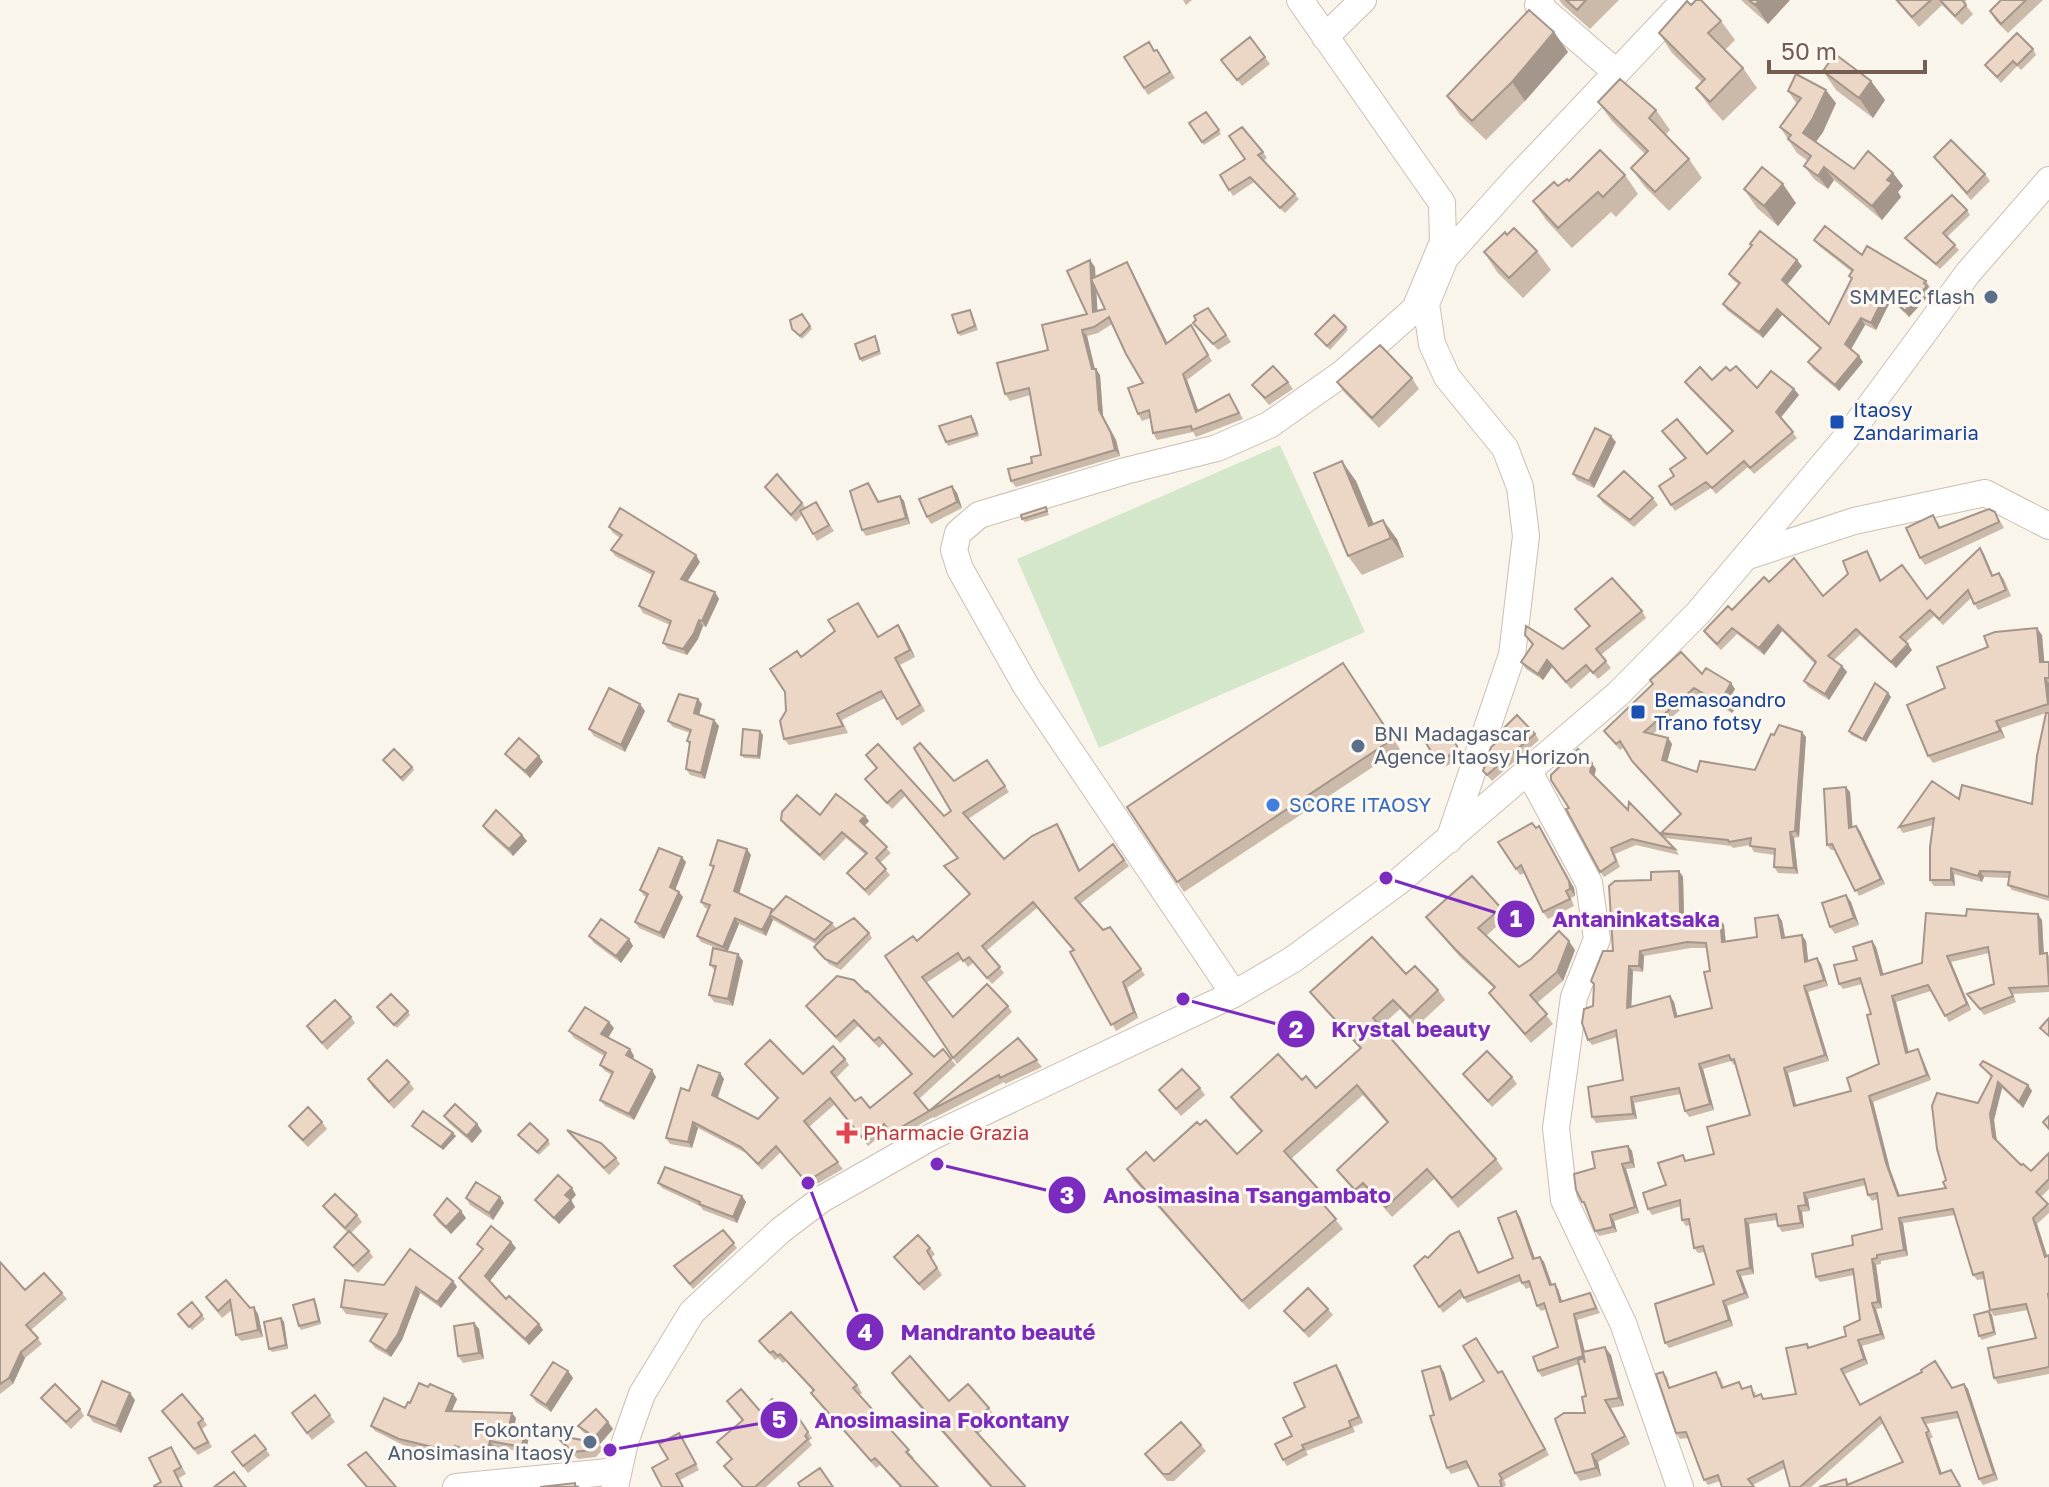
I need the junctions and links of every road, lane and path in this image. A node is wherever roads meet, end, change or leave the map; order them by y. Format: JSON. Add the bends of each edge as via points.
{"nodes":[{"id":1,"x":1300,"y":0,"type":"edge"},
{"id":2,"x":1363,"y":0,"type":"edge"},
{"id":3,"x":1541,"y":0,"type":"edge"},
{"id":4,"x":1685,"y":0,"type":"edge"},
{"id":5,"x":1325,"y":37,"type":"junction"},
{"id":6,"x":1616,"y":72,"type":"junction"},
{"id":7,"x":2049,"y":180,"type":"edge"},
{"id":8,"x":2049,"y":526,"type":"edge"},
{"id":9,"x":1745,"y":557,"type":"junction"},
{"id":10,"x":1529,"y":772,"type":"junction"},
{"id":11,"x":1449,"y":840,"type":"junction"},
{"id":12,"x":1234,"y":994,"type":"junction"},
{"id":13,"x":617,"y":1479,"type":"edge"},
{"id":14,"x":456,"y":1487,"type":"edge"},
{"id":15,"x":1680,"y":1487,"type":"edge"}],
"edges":[{"from":1,"to":5,"type":"street"},
{"from":2,"to":5,"type":"street"},
{"from":3,"to":6,"type":"street","via":[[1538,5]]},
{"from":4,"to":6,"type":"street"},
{"from":5,"to":12,"type":"street","via":[[1442,203],[1443,242],[1415,309],[1343,373],[1269,425],[1217,448],[979,515],[958,533],[954,550],[1026,686]]},
{"from":6,"to":11,"type":"street","via":[[1445,258],[1426,304],[1432,344],[1447,377],[1505,448],[1520,487],[1526,536],[1512,655]]},
{"from":7,"to":9,"type":"street","via":[[1968,273],[1850,433]]},
{"from":8,"to":9,"type":"street","via":[[1985,493],[1854,521]]},
{"from":9,"to":10,"type":"street","via":[[1618,694]]},
{"from":10,"to":11,"type":"street"},
{"from":10,"to":15,"type":"street","via":[[1589,883],[1597,939],[1574,997],[1556,1128],[1564,1200],[1623,1323]]},
{"from":11,"to":12,"type":"street","via":[[1292,960]]},
{"from":12,"to":13,"type":"street","via":[[931,1137],[822,1199],[781,1230],[692,1312],[642,1394]]},
{"from":13,"to":14,"type":"street"}]}
